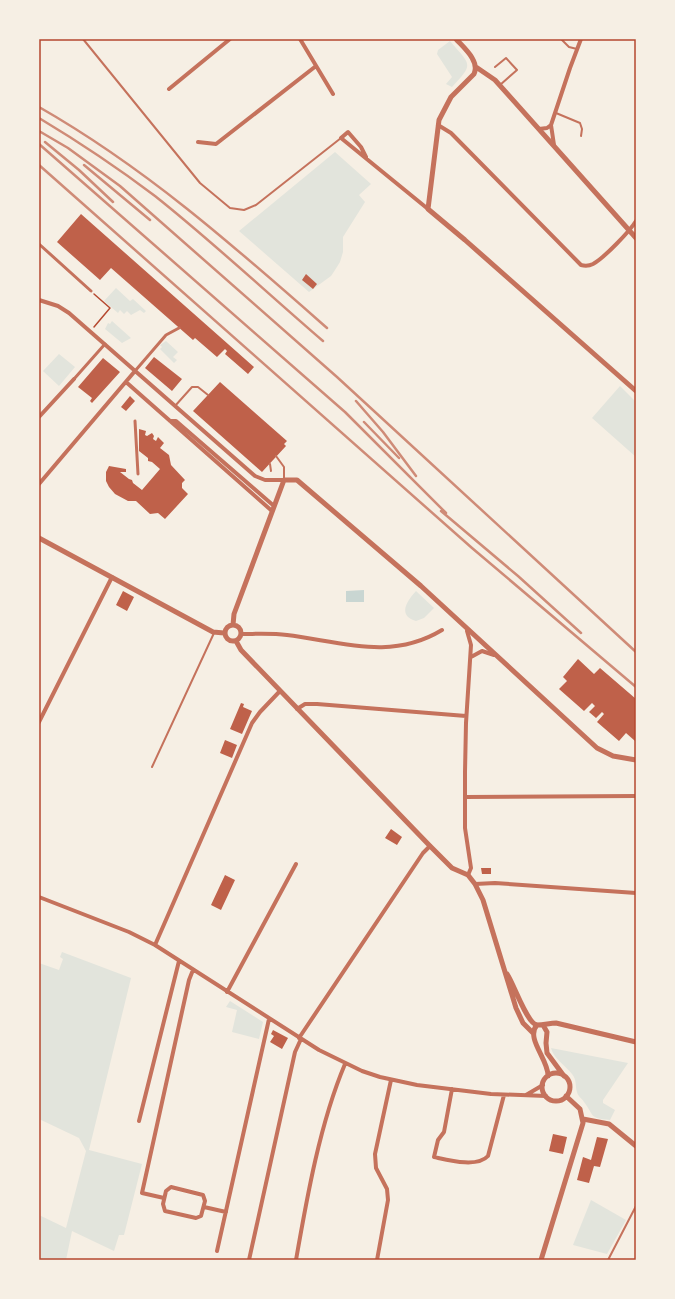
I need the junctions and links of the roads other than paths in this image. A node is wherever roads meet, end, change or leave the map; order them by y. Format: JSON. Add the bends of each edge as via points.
{"nodes":[{"id":1,"x":83,"y":39,"type":"edge"},
{"id":2,"x":230,"y":39,"type":"edge"},
{"id":3,"x":300,"y":39,"type":"edge"},
{"id":4,"x":456,"y":39,"type":"edge"},
{"id":5,"x":561,"y":39,"type":"edge"},
{"id":6,"x":581,"y":39,"type":"edge"},
{"id":7,"x":577,"y":49,"type":"junction"},
{"id":8,"x":316,"y":66,"type":"junction"},
{"id":9,"x":476,"y":67,"type":"junction"},
{"id":10,"x":495,"y":67,"type":"dead end"},
{"id":11,"x":500,"y":85,"type":"junction"},
{"id":12,"x":169,"y":89,"type":"dead end"},
{"id":13,"x":333,"y":94,"type":"dead end"},
{"id":14,"x":555,"y":112,"type":"junction"},
{"id":15,"x":438,"y":125,"type":"junction"},
{"id":16,"x":551,"y":125,"type":"junction"},
{"id":17,"x":539,"y":129,"type":"junction"},
{"id":18,"x":581,"y":136,"type":"dead end"},
{"id":19,"x":340,"y":138,"type":"junction"},
{"id":20,"x":198,"y":142,"type":"dead end"},
{"id":21,"x":554,"y":146,"type":"junction"},
{"id":22,"x":366,"y":157,"type":"junction"},
{"id":23,"x":428,"y":209,"type":"junction"},
{"id":24,"x":636,"y":221,"type":"edge"},
{"id":25,"x":629,"y":230,"type":"junction"},
{"id":26,"x":636,"y":238,"type":"edge"},
{"id":27,"x":39,"y":244,"type":"edge"},
{"id":28,"x":91,"y":290,"type":"road end"},
{"id":29,"x":39,"y":300,"type":"edge"},
{"id":30,"x":179,"y":328,"type":"dead end"},
{"id":31,"x":104,"y":344,"type":"junction"},
{"id":32,"x":135,"y":371,"type":"junction"},
{"id":33,"x":74,"y":379,"type":"joint"},
{"id":34,"x":126,"y":382,"type":"junction"},
{"id":35,"x":636,"y":391,"type":"edge"},
{"id":36,"x":208,"y":395,"type":"dead end"},
{"id":37,"x":175,"y":406,"type":"junction"},
{"id":38,"x":39,"y":417,"type":"edge"},
{"id":39,"x":135,"y":421,"type":"dead end"},
{"id":40,"x":276,"y":456,"type":"dead end"},
{"id":41,"x":270,"y":464,"type":"dead end"},
{"id":42,"x":271,"y":471,"type":"dead end"},
{"id":43,"x":138,"y":474,"type":"dead end"},
{"id":44,"x":284,"y":480,"type":"junction"},
{"id":45,"x":39,"y":484,"type":"edge"},
{"id":46,"x":273,"y":509,"type":"junction"},
{"id":47,"x":39,"y":538,"type":"edge"},
{"id":48,"x":112,"y":577,"type":"junction"},
{"id":49,"x":233,"y":625,"type":"junction"},
{"id":50,"x":465,"y":629,"type":"junction"},
{"id":51,"x":442,"y":630,"type":"dead end"},
{"id":52,"x":215,"y":632,"type":"junction"},
{"id":53,"x":224,"y":633,"type":"junction"},
{"id":54,"x":241,"y":634,"type":"junction"},
{"id":55,"x":236,"y":641,"type":"junction"},
{"id":56,"x":494,"y":655,"type":"junction"},
{"id":57,"x":471,"y":657,"type":"junction"},
{"id":58,"x":280,"y":691,"type":"junction"},
{"id":59,"x":297,"y":709,"type":"junction"},
{"id":60,"x":466,"y":716,"type":"junction"},
{"id":61,"x":39,"y":722,"type":"edge"},
{"id":62,"x":636,"y":760,"type":"edge"},
{"id":63,"x":152,"y":766,"type":"dead end"},
{"id":64,"x":636,"y":796,"type":"edge"},
{"id":65,"x":465,"y":797,"type":"junction"},
{"id":66,"x":430,"y":846,"type":"junction"},
{"id":67,"x":296,"y":864,"type":"dead end"},
{"id":68,"x":468,"y":875,"type":"junction"},
{"id":69,"x":475,"y":884,"type":"junction"},
{"id":70,"x":636,"y":893,"type":"edge"},
{"id":71,"x":39,"y":897,"type":"edge"},
{"id":72,"x":155,"y":945,"type":"junction"},
{"id":73,"x":179,"y":961,"type":"junction"},
{"id":74,"x":193,"y":970,"type":"junction"},
{"id":75,"x":504,"y":970,"type":"junction"},
{"id":76,"x":227,"y":992,"type":"junction"},
{"id":77,"x":269,"y":1019,"type":"junction"},
{"id":78,"x":537,"y":1025,"type":"junction"},
{"id":79,"x":543,"y":1025,"type":"junction"},
{"id":80,"x":533,"y":1033,"type":"junction"},
{"id":81,"x":300,"y":1039,"type":"junction"},
{"id":82,"x":636,"y":1042,"type":"edge"},
{"id":83,"x":345,"y":1064,"type":"junction"},
{"id":84,"x":548,"y":1076,"type":"junction"},
{"id":85,"x":566,"y":1078,"type":"junction"},
{"id":86,"x":391,"y":1080,"type":"junction"},
{"id":87,"x":543,"y":1085,"type":"junction"},
{"id":88,"x":452,"y":1089,"type":"junction"},
{"id":89,"x":504,"y":1094,"type":"junction"},
{"id":90,"x":525,"y":1096,"type":"junction"},
{"id":91,"x":546,"y":1096,"type":"junction"},
{"id":92,"x":566,"y":1096,"type":"junction"},
{"id":93,"x":583,"y":1119,"type":"junction"},
{"id":94,"x":139,"y":1121,"type":"dead end"},
{"id":95,"x":636,"y":1146,"type":"edge"},
{"id":96,"x":164,"y":1198,"type":"junction"},
{"id":97,"x":636,"y":1206,"type":"edge"},
{"id":98,"x":204,"y":1207,"type":"junction"},
{"id":99,"x":226,"y":1212,"type":"junction"},
{"id":100,"x":217,"y":1251,"type":"dead end"},
{"id":101,"x":249,"y":1260,"type":"edge"},
{"id":102,"x":296,"y":1260,"type":"edge"},
{"id":103,"x":377,"y":1260,"type":"edge"},
{"id":104,"x":541,"y":1260,"type":"edge"},
{"id":105,"x":608,"y":1260,"type":"edge"}],
"edges":[{"from":1,"to":19,"type":"lane","via":[[200,183],[230,208],[244,210],[256,205]]},
{"from":2,"to":12,"type":"street"},
{"from":3,"to":8,"type":"street"},
{"from":4,"to":9,"type":"street","via":[[473,59]]},
{"from":5,"to":7,"type":"lane","via":[[569,47]]},
{"from":6,"to":7,"type":"street"},
{"from":7,"to":14,"type":"street"},
{"from":8,"to":13,"type":"street"},
{"from":8,"to":20,"type":"street","via":[[216,144]]},
{"from":9,"to":11,"type":"street"},
{"from":9,"to":15,"type":"street","via":[[474,74],[447,102]]},
{"from":10,"to":11,"type":"lane","via":[[506,58],[517,70]]},
{"from":11,"to":17,"type":"street"},
{"from":14,"to":16,"type":"street"},
{"from":14,"to":18,"type":"lane","via":[[580,123]]},
{"from":15,"to":23,"type":"street"},
{"from":15,"to":25,"type":"street","via":[[450,133],[581,265],[589,266],[595,262]]},
{"from":16,"to":17,"type":"street"},
{"from":16,"to":21,"type":"street"},
{"from":17,"to":21,"type":"street"},
{"from":19,"to":22,"type":"street"},
{"from":19,"to":22,"type":"street","via":[[348,132]]},
{"from":21,"to":25,"type":"street"},
{"from":22,"to":23,"type":"street"},
{"from":23,"to":35,"type":"street"},
{"from":24,"to":25,"type":"street"},
{"from":25,"to":26,"type":"street"},
{"from":27,"to":28,"type":"street"},
{"from":29,"to":31,"type":"street","via":[[64,309]]},
{"from":30,"to":32,"type":"street","via":[[166,335]]},
{"from":31,"to":32,"type":"street"},
{"from":31,"to":33,"type":"street"},
{"from":32,"to":34,"type":"street"},
{"from":32,"to":37,"type":"street"},
{"from":33,"to":38,"type":"street"},
{"from":34,"to":45,"type":"street"},
{"from":34,"to":46,"type":"street","via":[[169,421],[176,421]]},
{"from":36,"to":37,"type":"lane","via":[[198,387],[192,387]]},
{"from":37,"to":44,"type":"street","via":[[257,477],[265,480]]},
{"from":39,"to":43,"type":"street"},
{"from":40,"to":44,"type":"lane","via":[[284,467]]},
{"from":41,"to":42,"type":"lane"},
{"from":44,"to":46,"type":"street"},
{"from":44,"to":50,"type":"street","via":[[299,481],[421,586]]},
{"from":46,"to":49,"type":"street","via":[[234,614]]},
{"from":47,"to":48,"type":"street"},
{"from":48,"to":52,"type":"street"},
{"from":48,"to":61,"type":"street"},
{"from":49,"to":53,"type":"street","via":[[227,627]]},
{"from":49,"to":54,"type":"street","via":[[239,628]]},
{"from":50,"to":56,"type":"street"},
{"from":50,"to":57,"type":"street","via":[[471,639]]},
{"from":51,"to":54,"type":"street","via":[[418,642],[381,648],[358,647],[282,635]]},
{"from":52,"to":53,"type":"street"},
{"from":52,"to":63,"type":"lane"},
{"from":53,"to":55,"type":"street","via":[[228,640]]},
{"from":54,"to":55,"type":"street"},
{"from":55,"to":58,"type":"street","via":[[241,650]]},
{"from":56,"to":57,"type":"street","via":[[482,651]]},
{"from":56,"to":62,"type":"street","via":[[600,750],[613,756]]},
{"from":57,"to":60,"type":"street"},
{"from":58,"to":59,"type":"street"},
{"from":58,"to":72,"type":"street","via":[[260,712],[251,726]]},
{"from":59,"to":60,"type":"street","via":[[303,705],[313,704]]},
{"from":59,"to":66,"type":"street"},
{"from":60,"to":65,"type":"street"},
{"from":64,"to":65,"type":"street"},
{"from":65,"to":68,"type":"street","via":[[465,834],[471,868]]},
{"from":66,"to":68,"type":"street","via":[[452,868]]},
{"from":66,"to":81,"type":"street"},
{"from":67,"to":76,"type":"street","via":[[291,878]]},
{"from":68,"to":69,"type":"street"},
{"from":69,"to":70,"type":"street","via":[[495,883]]},
{"from":69,"to":75,"type":"street","via":[[483,900]]},
{"from":71,"to":72,"type":"street","via":[[122,929]]},
{"from":72,"to":73,"type":"street"},
{"from":73,"to":74,"type":"street"},
{"from":73,"to":94,"type":"street"},
{"from":74,"to":76,"type":"street"},
{"from":74,"to":96,"type":"street","via":[[188,980],[142,1193]]},
{"from":75,"to":78,"type":"street","via":[[514,984],[528,1017]]},
{"from":75,"to":80,"type":"street","via":[[520,1017]]},
{"from":76,"to":77,"type":"street"},
{"from":77,"to":81,"type":"street"},
{"from":77,"to":99,"type":"street"},
{"from":78,"to":79,"type":"street"},
{"from":78,"to":80,"type":"street"},
{"from":79,"to":82,"type":"street","via":[[556,1023]]},
{"from":79,"to":85,"type":"street","via":[[548,1032],[547,1053]]},
{"from":80,"to":84,"type":"street","via":[[547,1065]]},
{"from":81,"to":83,"type":"street"},
{"from":81,"to":101,"type":"street"},
{"from":83,"to":86,"type":"street"},
{"from":83,"to":102,"type":"street","via":[[323,1132]]},
{"from":84,"to":85,"type":"street","via":[[556,1073]]},
{"from":84,"to":87,"type":"street"},
{"from":85,"to":92,"type":"street","via":[[570,1087]]},
{"from":86,"to":88,"type":"street"},
{"from":86,"to":103,"type":"street","via":[[375,1154],[376,1168],[387,1189],[388,1200]]},
{"from":87,"to":90,"type":"street"},
{"from":87,"to":91,"type":"street"},
{"from":88,"to":89,"type":"street"},
{"from":88,"to":89,"type":"street","via":[[444,1132],[438,1140],[434,1157],[461,1162],[487,1157]]},
{"from":89,"to":90,"type":"street"},
{"from":90,"to":91,"type":"street"},
{"from":91,"to":92,"type":"street","via":[[556,1101]]},
{"from":92,"to":93,"type":"street","via":[[578,1107]]},
{"from":93,"to":95,"type":"street","via":[[609,1124]]},
{"from":93,"to":104,"type":"street"},
{"from":96,"to":98,"type":"street","via":[[168,1188],[202,1194]]},
{"from":96,"to":98,"type":"street","via":[[164,1209],[168,1212],[198,1218],[202,1215]]},
{"from":97,"to":105,"type":"lane"},
{"from":98,"to":99,"type":"street"},
{"from":99,"to":100,"type":"street"}]}
